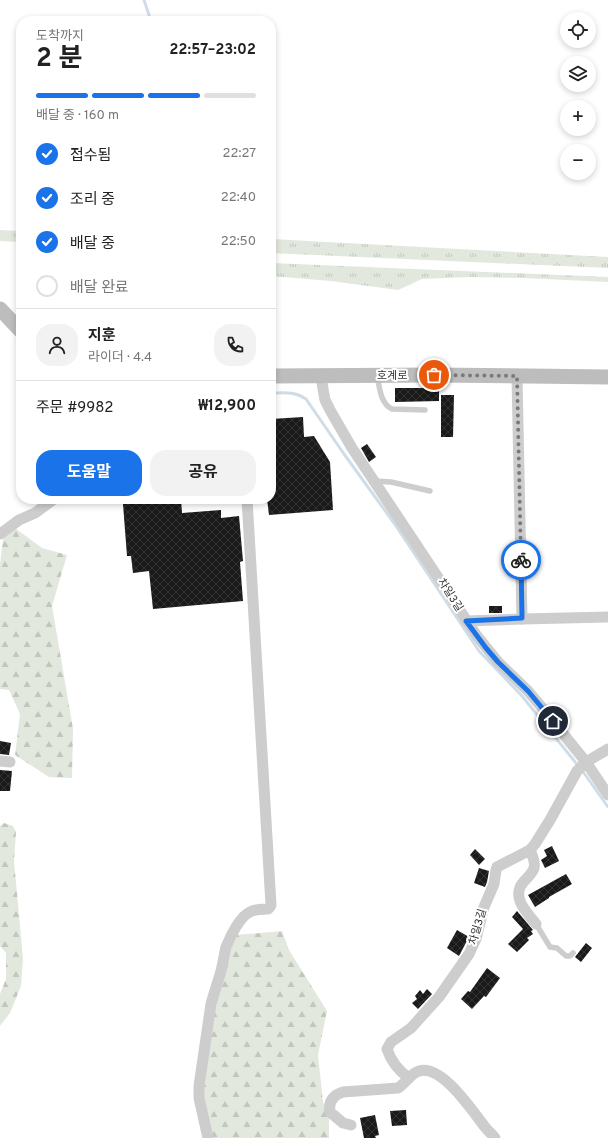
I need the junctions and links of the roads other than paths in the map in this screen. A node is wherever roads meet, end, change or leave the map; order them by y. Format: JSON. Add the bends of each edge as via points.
{"nodes":[{"id":1,"x":0,"y":309,"type":"edge"},
{"id":2,"x":16,"y":325,"type":"edge"},
{"id":3,"x":276,"y":376,"type":"edge"},
{"id":4,"x":321,"y":376,"type":"junction"},
{"id":5,"x":377,"y":376,"type":"junction"},
{"id":6,"x":517,"y":376,"type":"junction"},
{"id":7,"x":608,"y":377,"type":"edge"},
{"id":8,"x":425,"y":410,"type":"dead end"},
{"id":9,"x":375,"y":481,"type":"junction"},
{"id":10,"x":430,"y":492,"type":"dead end"},
{"id":11,"x":47,"y":504,"type":"edge"},
{"id":12,"x":247,"y":504,"type":"edge"},
{"id":13,"x":0,"y":534,"type":"edge"},
{"id":14,"x":522,"y":618,"type":"junction"},
{"id":15,"x":608,"y":618,"type":"edge"},
{"id":16,"x":466,"y":621,"type":"junction"},
{"id":17,"x":608,"y":749,"type":"edge"},
{"id":18,"x":586,"y":762,"type":"junction"},
{"id":19,"x":608,"y":795,"type":"edge"},
{"id":20,"x":530,"y":850,"type":"junction"},
{"id":21,"x":536,"y":924,"type":"joint"},
{"id":22,"x":573,"y":953,"type":"dead end"},
{"id":23,"x":409,"y":1078,"type":"junction"},
{"id":24,"x":351,"y":1125,"type":"dead end"},
{"id":25,"x":208,"y":1138,"type":"edge"},
{"id":26,"x":495,"y":1138,"type":"edge"}],
"edges":[{"from":1,"to":2,"type":"street"},
{"from":3,"to":4,"type":"street","name":"호계로"},
{"from":4,"to":5,"type":"street","name":"호계로"},
{"from":4,"to":9,"type":"street","name":"차일3길","via":[[330,410]]},
{"from":5,"to":6,"type":"street","name":"호계로"},
{"from":5,"to":8,"type":"lane","via":[[387,407]]},
{"from":6,"to":7,"type":"street","name":"호계로"},
{"from":6,"to":14,"type":"street"},
{"from":9,"to":10,"type":"lane","via":[[391,482]]},
{"from":9,"to":16,"type":"street","name":"차일3길"},
{"from":11,"to":13,"type":"street"},
{"from":12,"to":25,"type":"street","via":[[271,905],[249,912],[240,921],[226,946],[214,990],[199,1086],[199,1098]]},
{"from":14,"to":15,"type":"street"},
{"from":14,"to":16,"type":"street"},
{"from":16,"to":18,"type":"street","name":"차일3길","via":[[486,648],[528,691]]},
{"from":17,"to":18,"type":"street","name":"차일3길"},
{"from":18,"to":19,"type":"street","name":"차일3길"},
{"from":18,"to":20,"type":"street","name":"차일3길","via":[[577,771]]},
{"from":20,"to":21,"type":"street","via":[[534,868],[523,882],[519,894],[522,906]]},
{"from":20,"to":23,"type":"street","name":"차일3길","via":[[497,867],[494,884],[470,954],[430,1008],[408,1031],[389,1044],[388,1052],[393,1061],[401,1073]]},
{"from":21,"to":22,"type":"lane","via":[[550,946],[557,948],[566,956]]},
{"from":23,"to":24,"type":"street","via":[[398,1088],[343,1092],[332,1097],[330,1112],[343,1123]]},
{"from":23,"to":26,"type":"street","via":[[417,1071],[424,1070],[444,1079]]}]}
